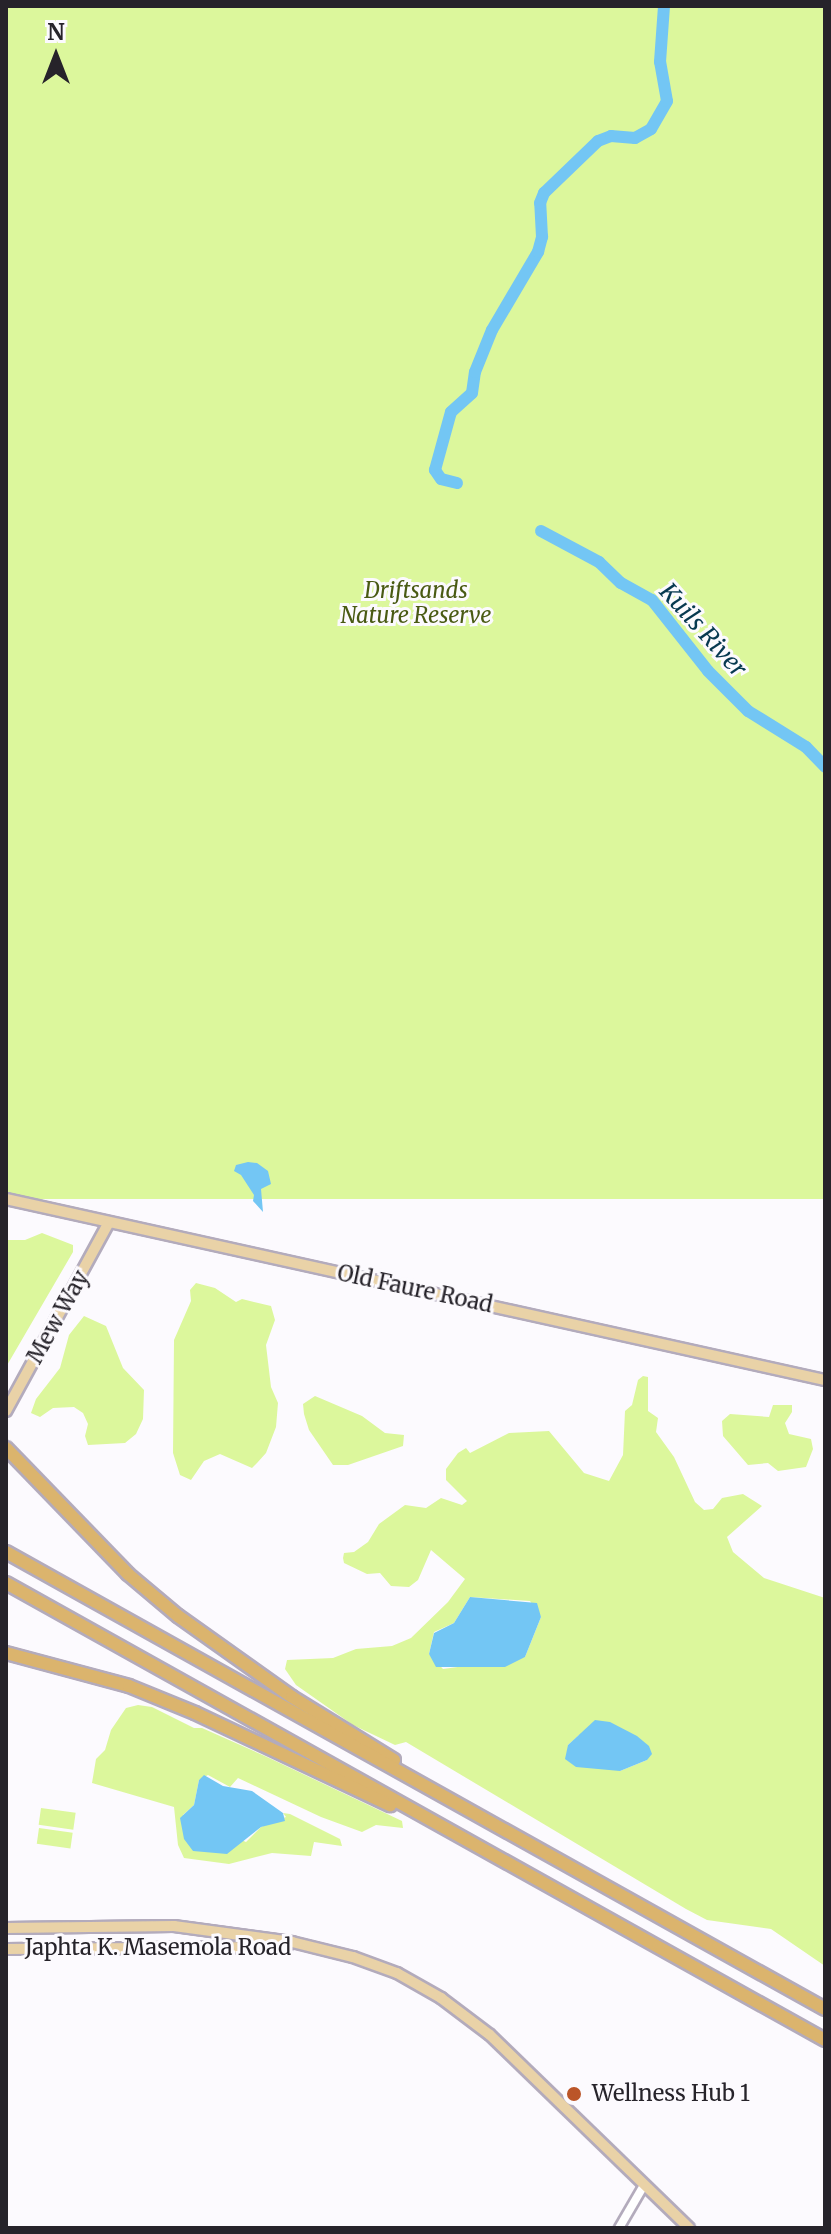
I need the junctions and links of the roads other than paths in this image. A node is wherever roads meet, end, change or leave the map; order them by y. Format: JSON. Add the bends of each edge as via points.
{"nodes":[{"id":1,"x":6,"y":1199,"type":"edge"},
{"id":2,"x":109,"y":1222,"type":"junction"},
{"id":3,"x":825,"y":1380,"type":"edge"},
{"id":4,"x":6,"y":1411,"type":"edge"},
{"id":5,"x":6,"y":1448,"type":"edge"},
{"id":6,"x":6,"y":1552,"type":"edge"},
{"id":7,"x":6,"y":1583,"type":"edge"},
{"id":8,"x":6,"y":1653,"type":"edge"},
{"id":9,"x":470,"y":1811,"type":"junction"},
{"id":10,"x":423,"y":1816,"type":"junction"},
{"id":11,"x":6,"y":1928,"type":"edge"},
{"id":12,"x":309,"y":1947,"type":"junction"},
{"id":13,"x":6,"y":1949,"type":"edge"},
{"id":14,"x":825,"y":2009,"type":"edge"},
{"id":15,"x":825,"y":2040,"type":"edge"},
{"id":16,"x":643,"y":2187,"type":"junction"},
{"id":17,"x":619,"y":2228,"type":"edge"},
{"id":18,"x":689,"y":2228,"type":"edge"}],
"edges":[{"from":1,"to":2,"type":"main road","name":"Old Faure Road"},
{"from":2,"to":3,"type":"main road","name":"Old Faure Road"},
{"from":2,"to":4,"type":"main road","name":"Mew Way"},
{"from":5,"to":9,"type":"highway","via":[[128,1574],[178,1616],[254,1672]]},
{"from":6,"to":9,"type":"highway"},
{"from":7,"to":10,"type":"highway"},
{"from":8,"to":10,"type":"highway","via":[[129,1686]]},
{"from":9,"to":14,"type":"highway"},
{"from":10,"to":15,"type":"highway"},
{"from":11,"to":12,"type":"main road","name":"Japhta K. Masemola Road","via":[[174,1926]]},
{"from":12,"to":13,"type":"main road","name":"Japhta K. Masemola Road"},
{"from":12,"to":16,"type":"main road","name":"Japhta K. Masemola Road","via":[[385,1968],[455,2007]]},
{"from":16,"to":17,"type":"street"},
{"from":16,"to":18,"type":"main road","name":"Japhta K. Masemola Road"}]}
